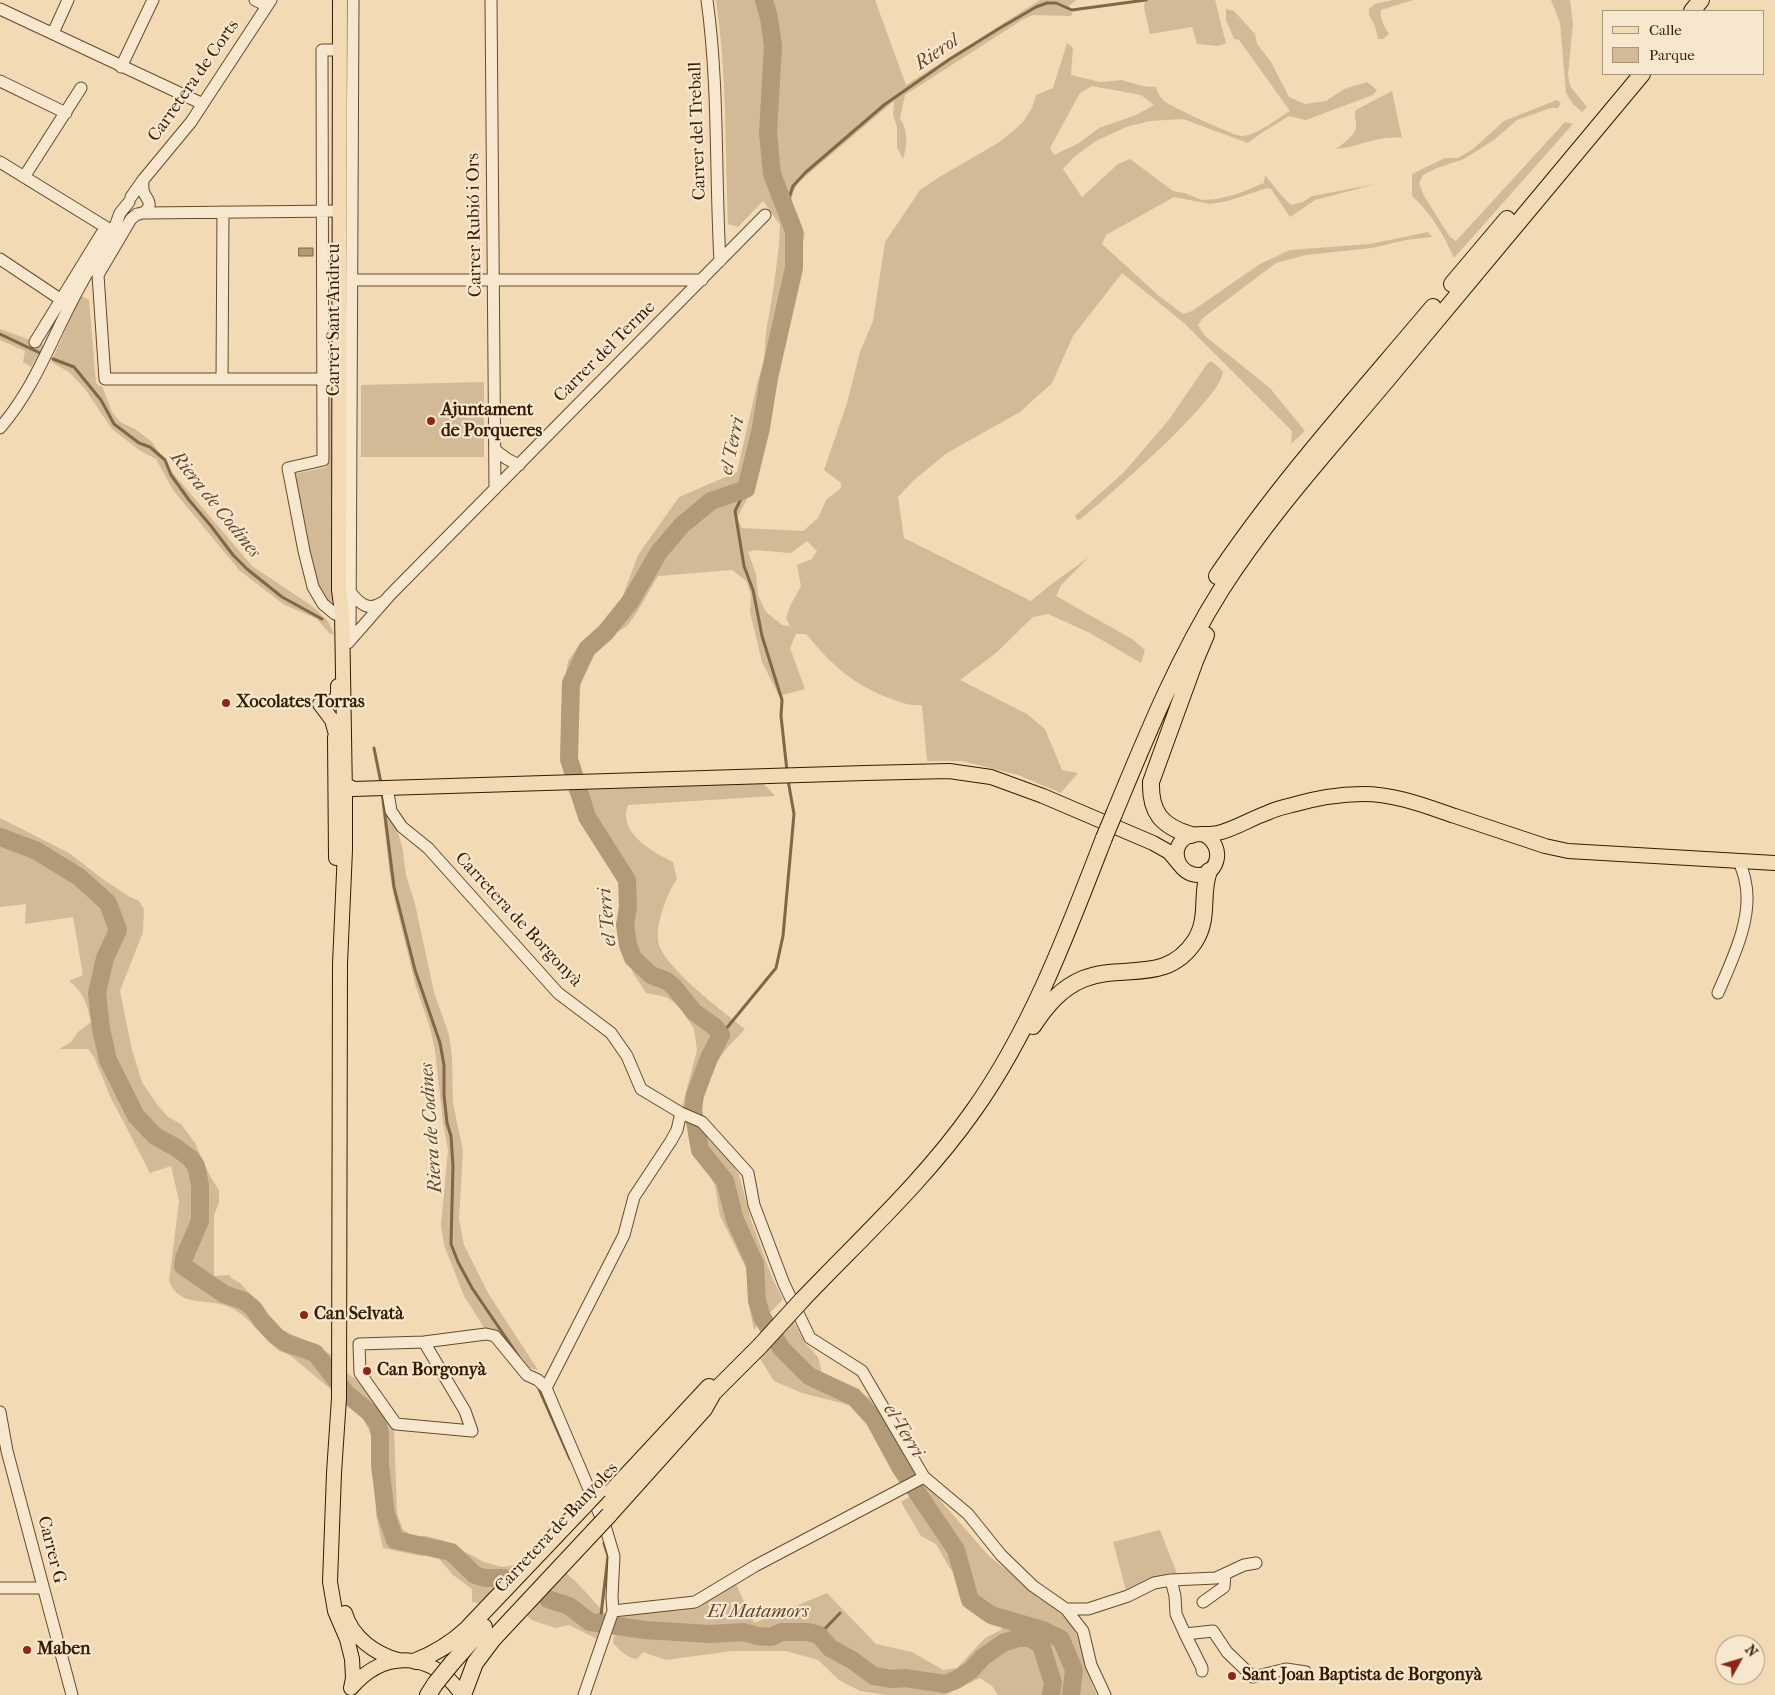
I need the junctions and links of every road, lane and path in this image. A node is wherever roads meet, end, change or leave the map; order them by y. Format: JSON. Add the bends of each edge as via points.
{"nodes":[{"id":1,"x":68,"y":0,"type":"edge"},
{"id":2,"x":154,"y":0,"type":"edge"},
{"id":3,"x":255,"y":0,"type":"edge"},
{"id":4,"x":340,"y":0,"type":"edge"},
{"id":5,"x":353,"y":0,"type":"edge"},
{"id":6,"x":490,"y":0,"type":"edge"},
{"id":7,"x":707,"y":0,"type":"edge"},
{"id":8,"x":1701,"y":0,"type":"edge"},
{"id":9,"x":269,"y":3,"type":"edge"},
{"id":10,"x":0,"y":9,"type":"edge"},
{"id":11,"x":1693,"y":10,"type":"edge"},
{"id":12,"x":52,"y":33,"type":"junction"},
{"id":13,"x":340,"y":50,"type":"junction"},
{"id":14,"x":121,"y":67,"type":"junction"},
{"id":15,"x":1628,"y":75,"type":"edge"},
{"id":16,"x":1641,"y":75,"type":"edge"},
{"id":17,"x":0,"y":81,"type":"edge"},
{"id":18,"x":81,"y":88,"type":"dead end"},
{"id":19,"x":203,"y":104,"type":"junction"},
{"id":20,"x":66,"y":112,"type":"junction"},
{"id":21,"x":0,"y":162,"type":"edge"},
{"id":22,"x":24,"y":177,"type":"junction"},
{"id":23,"x":143,"y":180,"type":"junction"},
{"id":24,"x":147,"y":197,"type":"junction"},
{"id":25,"x":135,"y":208,"type":"junction"},
{"id":26,"x":322,"y":211,"type":"junction"},
{"id":27,"x":340,"y":211,"type":"junction"},
{"id":28,"x":174,"y":212,"type":"junction"},
{"id":29,"x":224,"y":212,"type":"junction"},
{"id":30,"x":766,"y":215,"type":"dead end"},
{"id":31,"x":111,"y":228,"type":"junction"},
{"id":32,"x":0,"y":259,"type":"edge"},
{"id":33,"x":720,"y":260,"type":"junction"},
{"id":34,"x":353,"y":280,"type":"junction"},
{"id":35,"x":493,"y":280,"type":"junction"},
{"id":36,"x":702,"y":280,"type":"junction"},
{"id":37,"x":667,"y":281,"type":"junction"},
{"id":38,"x":683,"y":298,"type":"junction"},
{"id":39,"x":65,"y":302,"type":"junction"},
{"id":40,"x":35,"y":342,"type":"dead end"},
{"id":41,"x":222,"y":379,"type":"junction"},
{"id":42,"x":323,"y":379,"type":"junction"},
{"id":43,"x":340,"y":379,"type":"junction"},
{"id":44,"x":0,"y":428,"type":"edge"},
{"id":45,"x":495,"y":450,"type":"junction"},
{"id":46,"x":519,"y":465,"type":"junction"},
{"id":47,"x":495,"y":489,"type":"junction"},
{"id":48,"x":1230,"y":577,"type":"junction"},
{"id":49,"x":345,"y":591,"type":"junction"},
{"id":50,"x":386,"y":600,"type":"junction"},
{"id":51,"x":335,"y":614,"type":"junction"},
{"id":52,"x":346,"y":646,"type":"junction"},
{"id":53,"x":330,"y":703,"type":"junction"},
{"id":54,"x":338,"y":741,"type":"junction"},
{"id":55,"x":387,"y":787,"type":"junction"},
{"id":56,"x":347,"y":789,"type":"junction"},
{"id":57,"x":1110,"y":812,"type":"junction"},
{"id":58,"x":1237,"y":827,"type":"junction"},
{"id":59,"x":1100,"y":836,"type":"junction"},
{"id":60,"x":1191,"y":837,"type":"junction"},
{"id":61,"x":1153,"y":843,"type":"junction"},
{"id":62,"x":1218,"y":852,"type":"junction"},
{"id":63,"x":1739,"y":861,"type":"junction"},
{"id":64,"x":1775,"y":863,"type":"edge"},
{"id":65,"x":1180,"y":865,"type":"junction"},
{"id":66,"x":336,"y":866,"type":"junction"},
{"id":67,"x":1209,"y":871,"type":"junction"},
{"id":68,"x":340,"y":964,"type":"junction"},
{"id":69,"x":1718,"y":993,"type":"dead end"},
{"id":70,"x":1010,"y":1054,"type":"junction"},
{"id":71,"x":680,"y":1113,"type":"junction"},
{"id":72,"x":800,"y":1296,"type":"junction"},
{"id":73,"x":758,"y":1341,"type":"junction"},
{"id":74,"x":424,"y":1342,"type":"junction"},
{"id":75,"x":340,"y":1343,"type":"junction"},
{"id":76,"x":359,"y":1344,"type":"junction"},
{"id":77,"x":546,"y":1388,"type":"junction"},
{"id":78,"x":0,"y":1412,"type":"edge"},
{"id":79,"x":338,"y":1424,"type":"junction"},
{"id":80,"x":4,"y":1451,"type":"edge"},
{"id":81,"x":924,"y":1477,"type":"junction"},
{"id":82,"x":604,"y":1503,"type":"junction"},
{"id":83,"x":589,"y":1519,"type":"junction"},
{"id":84,"x":1256,"y":1563,"type":"dead end"},
{"id":85,"x":1225,"y":1574,"type":"junction"},
{"id":86,"x":1171,"y":1580,"type":"junction"},
{"id":87,"x":0,"y":1588,"type":"edge"},
{"id":88,"x":42,"y":1588,"type":"junction"},
{"id":89,"x":1204,"y":1602,"type":"dead end"},
{"id":90,"x":1066,"y":1609,"type":"junction"},
{"id":91,"x":612,"y":1614,"type":"junction"},
{"id":92,"x":1185,"y":1634,"type":"junction"},
{"id":93,"x":398,"y":1660,"type":"junction"},
{"id":94,"x":416,"y":1661,"type":"junction"},
{"id":95,"x":1202,"y":1671,"type":"dead end"},
{"id":96,"x":1306,"y":1672,"type":"dead end"},
{"id":97,"x":434,"y":1690,"type":"edge"},
{"id":98,"x":349,"y":1692,"type":"edge"},
{"id":99,"x":72,"y":1695,"type":"edge"},
{"id":100,"x":462,"y":1695,"type":"edge"},
{"id":101,"x":584,"y":1695,"type":"edge"},
{"id":102,"x":1105,"y":1695,"type":"edge"}],
"edges":[{"from":1,"to":12,"type":"street"},
{"from":2,"to":14,"type":"street"},
{"from":3,"to":9,"type":"street"},
{"from":4,"to":13,"type":"main road"},
{"from":5,"to":34,"type":"street","name":"Carrer Sant Andreu"},
{"from":6,"to":35,"type":"street","name":"Carrer Rubió i Ors"},
{"from":7,"to":33,"type":"street","name":"Carrer del Treball","via":[[715,79]]},
{"from":8,"to":11,"type":"highway"},
{"from":9,"to":19,"type":"street","name":"Carretera de Corts"},
{"from":10,"to":12,"type":"street"},
{"from":12,"to":14,"type":"street"},
{"from":13,"to":26,"type":"street","via":[[322,50]]},
{"from":13,"to":27,"type":"main road"},
{"from":14,"to":19,"type":"street"},
{"from":15,"to":57,"type":"highway","via":[[1323,437],[1230,557],[1197,609],[1161,678]]},
{"from":16,"to":48,"type":"highway","via":[[1321,458]]},
{"from":17,"to":20,"type":"street"},
{"from":18,"to":20,"type":"street"},
{"from":19,"to":23,"type":"street","name":"Carretera de Corts"},
{"from":20,"to":22,"type":"street"},
{"from":21,"to":22,"type":"street"},
{"from":22,"to":31,"type":"street"},
{"from":23,"to":24,"type":"street"},
{"from":23,"to":25,"type":"street","name":"Carretera de Corts"},
{"from":24,"to":25,"type":"street","via":[[149,207]]},
{"from":24,"to":25,"type":"street","via":[[137,193]]},
{"from":24,"to":28,"type":"street"},
{"from":25,"to":28,"type":"street"},
{"from":25,"to":31,"type":"street","name":"Carretera de Corts","via":[[120,213]]},
{"from":25,"to":41,"type":"street","via":[[98,275],[105,378]]},
{"from":26,"to":27,"type":"street"},
{"from":26,"to":29,"type":"street"},
{"from":26,"to":42,"type":"street"},
{"from":27,"to":43,"type":"main road"},
{"from":28,"to":29,"type":"street"},
{"from":29,"to":41,"type":"street"},
{"from":30,"to":33,"type":"street","name":"Carrer del Terme"},
{"from":31,"to":39,"type":"street","name":"Carretera de Corts"},
{"from":32,"to":39,"type":"street"},
{"from":33,"to":36,"type":"street","name":"Carrer del Terme"},
{"from":34,"to":35,"type":"street"},
{"from":34,"to":49,"type":"street","name":"Carrer Sant Andreu"},
{"from":35,"to":37,"type":"street"},
{"from":35,"to":45,"type":"street","name":"Carrer Rubió i Ors"},
{"from":36,"to":37,"type":"street"},
{"from":36,"to":38,"type":"street","name":"Carrer del Terme"},
{"from":37,"to":38,"type":"street"},
{"from":38,"to":46,"type":"street","name":"Carrer del Terme"},
{"from":39,"to":40,"type":"street"},
{"from":39,"to":44,"type":"street","name":"Carretera de Corts","via":[[44,362]]},
{"from":41,"to":42,"type":"street"},
{"from":42,"to":43,"type":"street"},
{"from":42,"to":51,"type":"street","via":[[323,460],[288,468],[313,587],[323,604]]},
{"from":43,"to":49,"type":"main road"},
{"from":45,"to":46,"type":"street"},
{"from":45,"to":47,"type":"street","name":"Carrer Rubió i Ors"},
{"from":46,"to":47,"type":"street","name":"Carrer del Terme"},
{"from":47,"to":50,"type":"street","name":"Carrer del Terme"},
{"from":48,"to":57,"type":"highway","via":[[1179,664]]},
{"from":48,"to":60,"type":"highway","via":[[1226,596],[1194,660],[1152,782],[1154,808],[1162,820]]},
{"from":49,"to":50,"type":"street","via":[[366,606],[378,606]]},
{"from":49,"to":51,"type":"main road"},
{"from":49,"to":52,"type":"main road","via":[[342,613]]},
{"from":50,"to":52,"type":"street","name":"Carrer del Terme"},
{"from":51,"to":53,"type":"main road"},
{"from":52,"to":53,"type":"main road","via":[[339,667],[338,696]]},
{"from":52,"to":54,"type":"main road"},
{"from":53,"to":54,"type":"main road"},
{"from":53,"to":54,"type":"main road","via":[[339,711]]},
{"from":54,"to":56,"type":"main road"},
{"from":54,"to":66,"type":"main road"},
{"from":55,"to":56,"type":"main road"},
{"from":55,"to":61,"type":"main road","via":[[949,771],[973,773],[1010,783]]},
{"from":55,"to":71,"type":"street","name":"Carretera de Borgonyà","via":[[392,811],[402,828],[428,848],[558,993],[611,1032],[627,1056],[641,1089]]},
{"from":56,"to":66,"type":"main road","via":[[340,797]]},
{"from":56,"to":68,"type":"main road"},
{"from":57,"to":59,"type":"highway"},
{"from":58,"to":60,"type":"main road","via":[[1217,834]]},
{"from":58,"to":62,"type":"main road","via":[[1225,838]]},
{"from":58,"to":63,"type":"main road","via":[[1269,812],[1320,797],[1365,794],[1407,800],[1568,851]]},
{"from":59,"to":70,"type":"highway","via":[[1056,955]]},
{"from":59,"to":72,"type":"highway","via":[[1017,1019],[972,1096],[916,1169]]},
{"from":60,"to":61,"type":"main road","via":[[1168,844]]},
{"from":60,"to":62,"type":"main road","via":[[1213,841]]},
{"from":60,"to":65,"type":"main road","via":[[1177,853]]},
{"from":61,"to":65,"type":"main road","via":[[1169,852]]},
{"from":62,"to":67,"type":"main road"},
{"from":63,"to":64,"type":"main road"},
{"from":63,"to":69,"type":"street","via":[[1746,882],[1746,914],[1738,948]]},
{"from":65,"to":67,"type":"main road","via":[[1195,875]]},
{"from":66,"to":68,"type":"main road","via":[[337,954]]},
{"from":67,"to":70,"type":"highway","via":[[1204,921],[1186,951],[1162,968],[1096,975],[1066,988],[1050,1002],[1022,1043]]},
{"from":68,"to":75,"type":"main road"},
{"from":70,"to":72,"type":"highway","via":[[974,1110],[903,1197]]},
{"from":71,"to":77,"type":"street","via":[[677,1130],[634,1197],[624,1235]]},
{"from":71,"to":81,"type":"street","name":"Carretera de Borgonyà","via":[[702,1122],[748,1173],[758,1214],[784,1284],[810,1338],[862,1371]]},
{"from":72,"to":73,"type":"highway"},
{"from":73,"to":82,"type":"highway","via":[[665,1433]]},
{"from":73,"to":82,"type":"highway","via":[[713,1393],[704,1409]]},
{"from":74,"to":76,"type":"street"},
{"from":74,"to":76,"type":"street","via":[[465,1411],[472,1431],[396,1424],[360,1374]]},
{"from":74,"to":77,"type":"street","via":[[486,1334],[495,1336],[527,1375]]},
{"from":75,"to":76,"type":"street"},
{"from":75,"to":79,"type":"main road"},
{"from":77,"to":91,"type":"street","via":[[603,1521],[614,1556]]},
{"from":78,"to":80,"type":"street","name":"Carrer G"},
{"from":79,"to":93,"type":"main road","via":[[342,1447],[338,1576],[341,1599],[346,1618],[367,1645]]},
{"from":79,"to":98,"type":"main road","via":[[330,1582],[335,1611],[352,1659],[353,1678]]},
{"from":80,"to":88,"type":"street","name":"Carrer G"},
{"from":81,"to":90,"type":"street","name":"Carretera de Borgonyà","via":[[968,1514],[1001,1555],[1034,1586]]},
{"from":81,"to":91,"type":"street","via":[[755,1566],[695,1602]]},
{"from":82,"to":83,"type":"highway"},
{"from":83,"to":94,"type":"highway","via":[[448,1646]]},
{"from":83,"to":97,"type":"highway","bridge":true,"via":[[490,1619]]},
{"from":83,"to":100,"type":"highway","via":[[475,1663]]},
{"from":84,"to":85,"type":"street"},
{"from":85,"to":86,"type":"street","via":[[1216,1578]]},
{"from":85,"to":89,"type":"street","via":[[1224,1587]]},
{"from":86,"to":90,"type":"street","via":[[1088,1608]]},
{"from":86,"to":92,"type":"street","via":[[1176,1596],[1176,1614]]},
{"from":87,"to":88,"type":"street"},
{"from":88,"to":99,"type":"street","name":"Carrer G"},
{"from":90,"to":102,"type":"street","name":"Carretera de Borgonyà","via":[[1083,1631],[1091,1665]]},
{"from":91,"to":101,"type":"street"},
{"from":92,"to":95,"type":"street"},
{"from":92,"to":96,"type":"street","via":[[1213,1631],[1227,1652],[1253,1677],[1286,1669]]},
{"from":93,"to":94,"type":"main road"},
{"from":93,"to":98,"type":"main road","via":[[372,1669],[360,1677]]},
{"from":94,"to":100,"type":"main road","via":[[443,1673]]}]}
